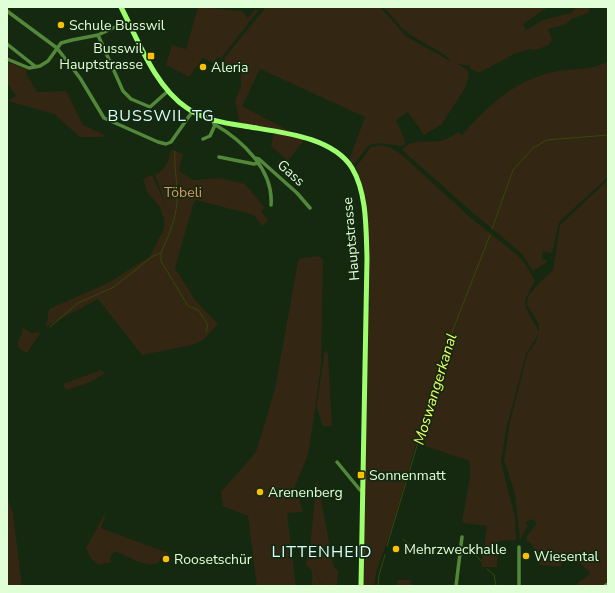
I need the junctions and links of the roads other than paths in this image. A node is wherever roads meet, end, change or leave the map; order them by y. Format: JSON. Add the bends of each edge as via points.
{"nodes":[{"id":1,"x":121,"y":7,"type":"edge"},
{"id":2,"x":7,"y":11,"type":"edge"},
{"id":3,"x":128,"y":21,"type":"junction"},
{"id":4,"x":98,"y":35,"type":"junction"},
{"id":5,"x":7,"y":44,"type":"edge"},
{"id":6,"x":57,"y":48,"type":"junction"},
{"id":7,"x":7,"y":59,"type":"edge"},
{"id":8,"x":36,"y":67,"type":"junction"},
{"id":9,"x":168,"y":91,"type":"junction"},
{"id":10,"x":192,"y":112,"type":"junction"},
{"id":11,"x":214,"y":123,"type":"junction"},
{"id":12,"x":203,"y":139,"type":"dead end"},
{"id":13,"x":219,"y":157,"type":"dead end"},
{"id":14,"x":254,"y":158,"type":"junction"},
{"id":15,"x":258,"y":163,"type":"junction"},
{"id":16,"x":271,"y":205,"type":"dead end"},
{"id":17,"x":310,"y":208,"type":"dead end"},
{"id":18,"x":336,"y":462,"type":"dead end"},
{"id":19,"x":363,"y":491,"type":"junction"},
{"id":20,"x":462,"y":537,"type":"dead end"},
{"id":21,"x":519,"y":547,"type":"dead end"},
{"id":22,"x":608,"y":584,"type":"edge"},
{"id":23,"x":361,"y":586,"type":"edge"},
{"id":24,"x":456,"y":586,"type":"edge"},
{"id":25,"x":519,"y":586,"type":"edge"},
{"id":26,"x":605,"y":586,"type":"edge"}],
"edges":[{"from":1,"to":3,"type":"street","name":"Hauptstrasse"},
{"from":2,"to":6,"type":"street"},
{"from":3,"to":4,"type":"street"},
{"from":3,"to":9,"type":"street","name":"Hauptstrasse"},
{"from":4,"to":6,"type":"street","via":[[61,43]]},
{"from":4,"to":9,"type":"street","via":[[120,86],[127,96],[150,107]]},
{"from":5,"to":8,"type":"street"},
{"from":6,"to":8,"type":"street","via":[[48,61]]},
{"from":6,"to":10,"type":"street","via":[[80,78],[101,114],[109,121],[166,144],[171,142]]},
{"from":7,"to":8,"type":"street","via":[[22,66]]},
{"from":9,"to":10,"type":"street","name":"Hauptstrasse"},
{"from":10,"to":11,"type":"street","name":"Hauptstrasse"},
{"from":11,"to":12,"type":"street","via":[[210,136]]},
{"from":11,"to":14,"type":"street","via":[[236,138]]},
{"from":11,"to":19,"type":"street","name":"Hauptstrasse","via":[[311,140],[341,155],[355,174],[364,210],[367,258]]},
{"from":13,"to":15,"type":"street"},
{"from":14,"to":15,"type":"street"},
{"from":14,"to":17,"type":"street","name":"Gass","via":[[259,159],[291,187]]},
{"from":15,"to":16,"type":"street","via":[[271,189]]},
{"from":18,"to":19,"type":"street"},
{"from":19,"to":23,"type":"street","name":"Hauptstrasse"},
{"from":20,"to":24,"type":"street"},
{"from":21,"to":25,"type":"street"},
{"from":22,"to":26,"type":"street"}]}
